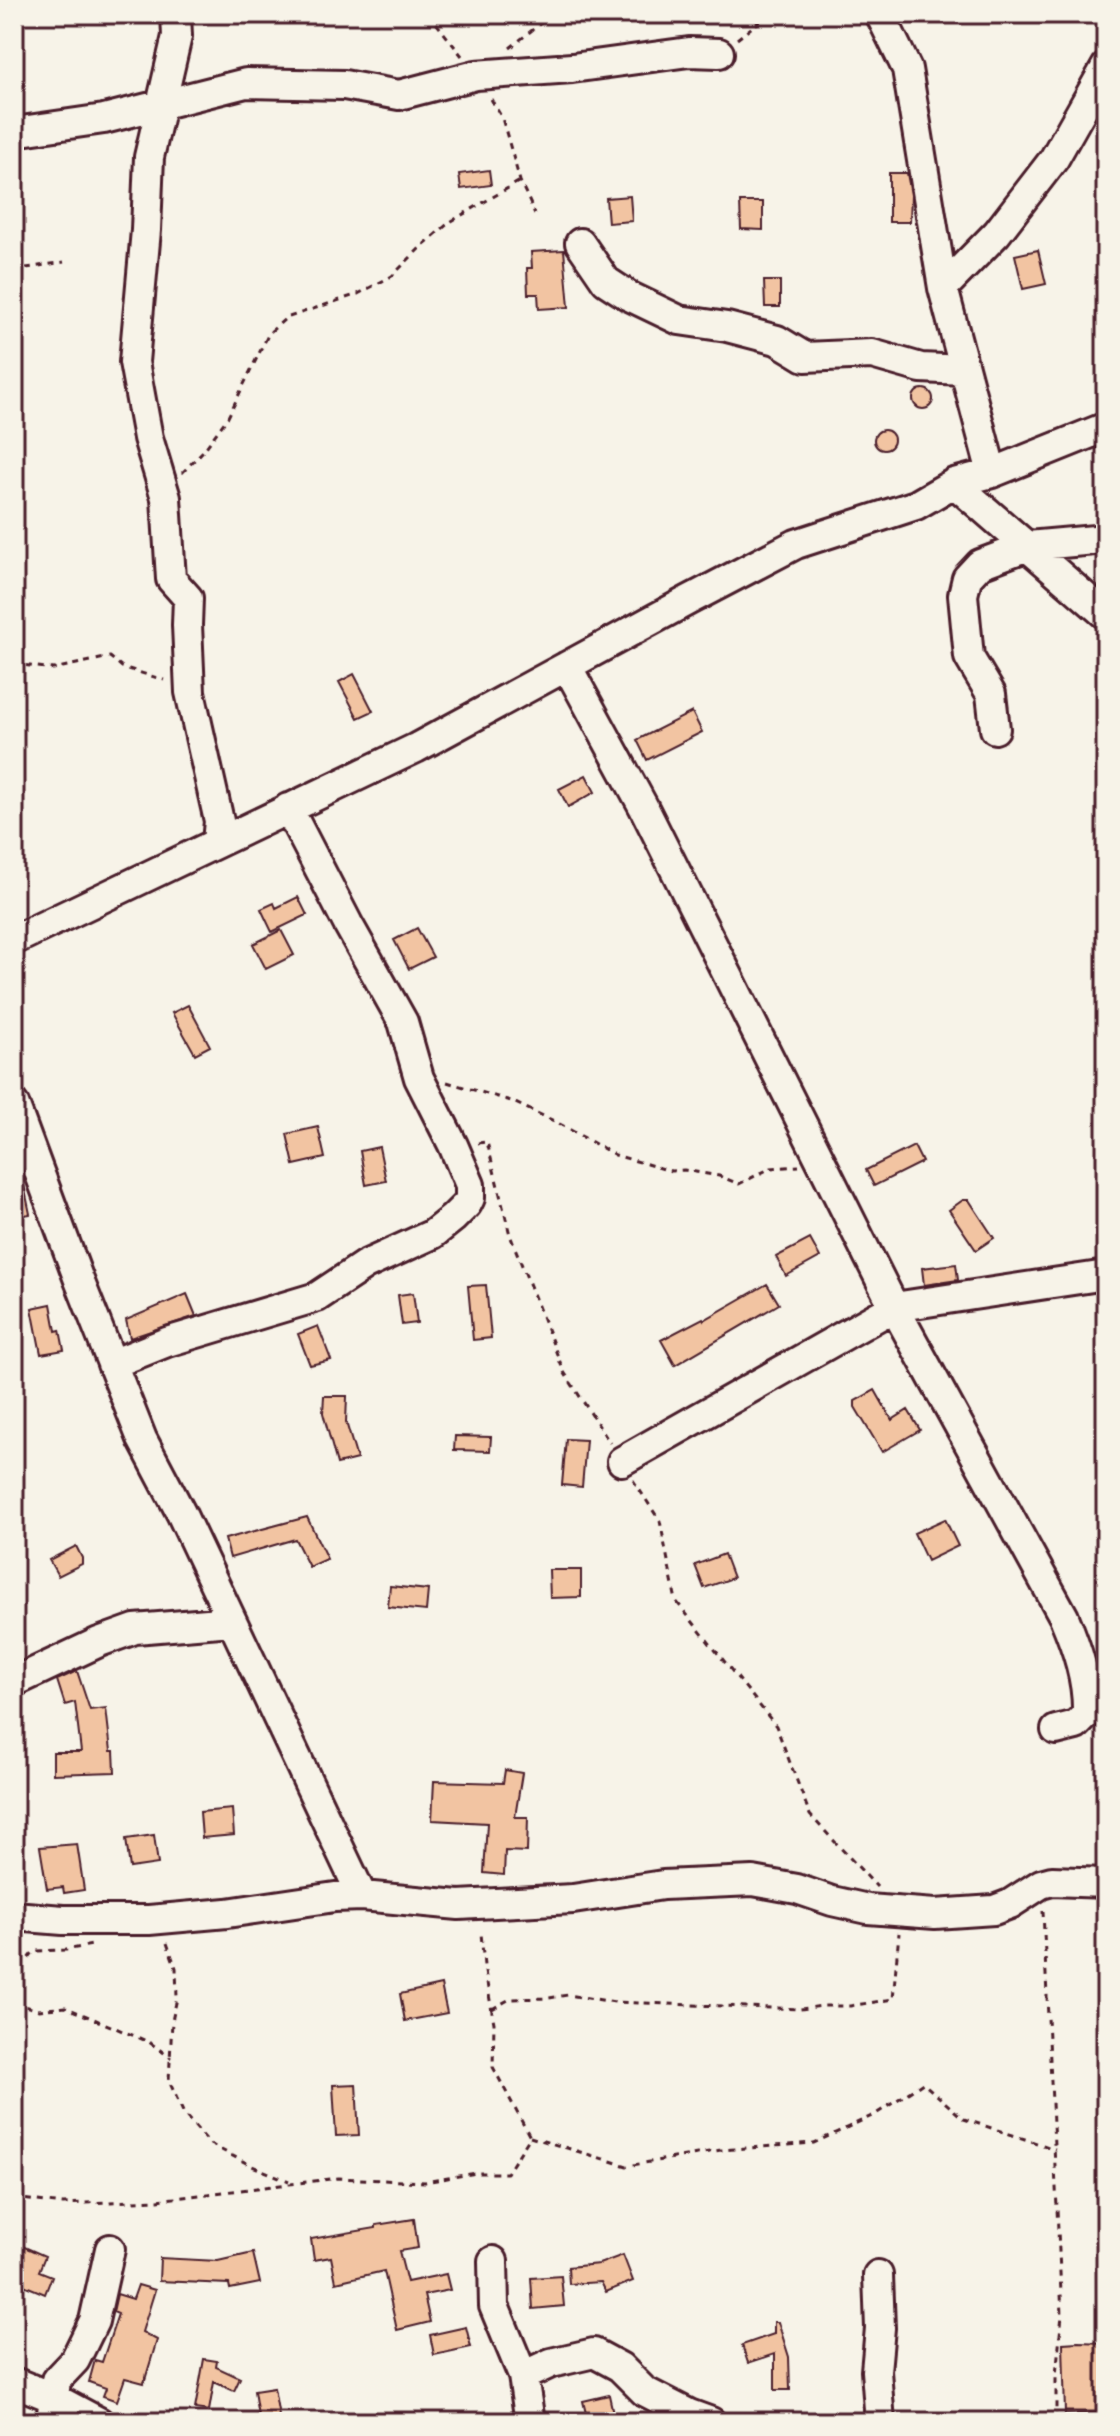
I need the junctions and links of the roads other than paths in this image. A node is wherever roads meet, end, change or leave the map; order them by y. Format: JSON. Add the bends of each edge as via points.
{"nodes":[{"id":1,"x":176,"y":14,"type":"edge"},
{"id":2,"x":880,"y":14,"type":"edge"},
{"id":3,"x":719,"y":53,"type":"road end"},
{"id":4,"x":1106,"y":67,"type":"edge"},
{"id":5,"x":162,"y":103,"type":"junction"},
{"id":6,"x":104,"y":119,"type":"junction"},
{"id":7,"x":14,"y":132,"type":"edge"},
{"id":8,"x":149,"y":157,"type":"junction"},
{"id":9,"x":580,"y":243,"type":"dead end"},
{"id":10,"x":943,"y":288,"type":"junction"},
{"id":11,"x":964,"y":370,"type":"junction"},
{"id":12,"x":1106,"y":427,"type":"edge"},
{"id":13,"x":992,"y":473,"type":"junction"},
{"id":14,"x":954,"y":483,"type":"junction"},
{"id":15,"x":1106,"y":539,"type":"edge"},
{"id":16,"x":1028,"y":546,"type":"junction"},
{"id":17,"x":1106,"y":615,"type":"edge"},
{"id":18,"x":567,"y":666,"type":"junction"},
{"id":19,"x":995,"y":729,"type":"dead end"},
{"id":20,"x":288,"y":808,"type":"junction"},
{"id":21,"x":217,"y":842,"type":"junction"},
{"id":22,"x":14,"y":940,"type":"edge"},
{"id":23,"x":14,"y":1104,"type":"edge"},
{"id":24,"x":1106,"y":1275,"type":"edge"},
{"id":25,"x":894,"y":1307,"type":"junction"},
{"id":26,"x":112,"y":1364,"type":"junction"},
{"id":27,"x":622,"y":1461,"type":"road end"},
{"id":28,"x":232,"y":1621,"type":"junction"},
{"id":29,"x":14,"y":1682,"type":"edge"},
{"id":30,"x":1056,"y":1730,"type":"dead end"},
{"id":31,"x":1106,"y":1883,"type":"edge"},
{"id":32,"x":362,"y":1896,"type":"junction"},
{"id":33,"x":14,"y":1916,"type":"edge"},
{"id":34,"x":110,"y":2249,"type":"dead end"},
{"id":35,"x":493,"y":2261,"type":"dead end"},
{"id":36,"x":878,"y":2275,"type":"dead end"},
{"id":37,"x":523,"y":2376,"type":"junction"},
{"id":38,"x":14,"y":2382,"type":"edge"},
{"id":39,"x":52,"y":2410,"type":"edge"},
{"id":40,"x":99,"y":2422,"type":"edge"},
{"id":41,"x":530,"y":2422,"type":"edge"},
{"id":42,"x":711,"y":2422,"type":"edge"},
{"id":43,"x":880,"y":2422,"type":"edge"}],
"edges":[{"from":1,"to":5,"type":"street","via":[[177,36]]},
{"from":2,"to":10,"type":"street","via":[[907,69]]},
{"from":3,"to":5,"type":"street","via":[[476,75],[399,95],[344,85],[246,83]]},
{"from":4,"to":10,"type":"street","via":[[1054,159],[997,233]]},
{"from":5,"to":6,"type":"street"},
{"from":5,"to":8,"type":"street"},
{"from":6,"to":7,"type":"street"},
{"from":6,"to":8,"type":"street","via":[[130,131]]},
{"from":8,"to":21,"type":"street","via":[[134,362],[166,498],[171,579],[188,598],[190,692],[219,821]]},
{"from":9,"to":11,"type":"street","via":[[606,281],[679,320],[777,340],[805,357],[872,354],[921,368]]},
{"from":10,"to":11,"type":"street"},
{"from":11,"to":13,"type":"street"},
{"from":12,"to":13,"type":"street"},
{"from":13,"to":14,"type":"street"},
{"from":14,"to":16,"type":"street"},
{"from":14,"to":18,"type":"street","via":[[916,505],[796,544]]},
{"from":15,"to":16,"type":"street"},
{"from":16,"to":17,"type":"street"},
{"from":16,"to":19,"type":"street","via":[[980,564],[967,578],[963,595],[969,657],[991,694]]},
{"from":18,"to":20,"type":"street","via":[[416,748]]},
{"from":18,"to":25,"type":"street","via":[[643,806]]},
{"from":20,"to":21,"type":"street"},
{"from":20,"to":26,"type":"street","via":[[403,1022],[419,1078],[453,1145],[470,1198],[433,1234],[365,1265],[317,1297]]},
{"from":21,"to":22,"type":"street"},
{"from":23,"to":26,"type":"street"},
{"from":24,"to":25,"type":"street"},
{"from":25,"to":27,"type":"street"},
{"from":25,"to":30,"type":"street","via":[[1039,1570],[1076,1648],[1087,1714],[1076,1725]]},
{"from":26,"to":28,"type":"street","via":[[142,1439]]},
{"from":28,"to":29,"type":"street","via":[[135,1629]]},
{"from":28,"to":32,"type":"street"},
{"from":31,"to":32,"type":"street","via":[[1052,1881],[994,1910],[935,1914],[868,1909],[753,1881],[459,1905]]},
{"from":32,"to":33,"type":"street","via":[[149,1920]]},
{"from":34,"to":39,"type":"street","via":[[94,2321],[75,2360],[56,2380]]},
{"from":35,"to":37,"type":"street","via":[[494,2306]]},
{"from":36,"to":43,"type":"street"},
{"from":37,"to":41,"type":"street"},
{"from":37,"to":42,"type":"street","via":[[594,2353],[620,2367],[644,2391]]},
{"from":38,"to":39,"type":"street"},
{"from":39,"to":40,"type":"street"}]}
